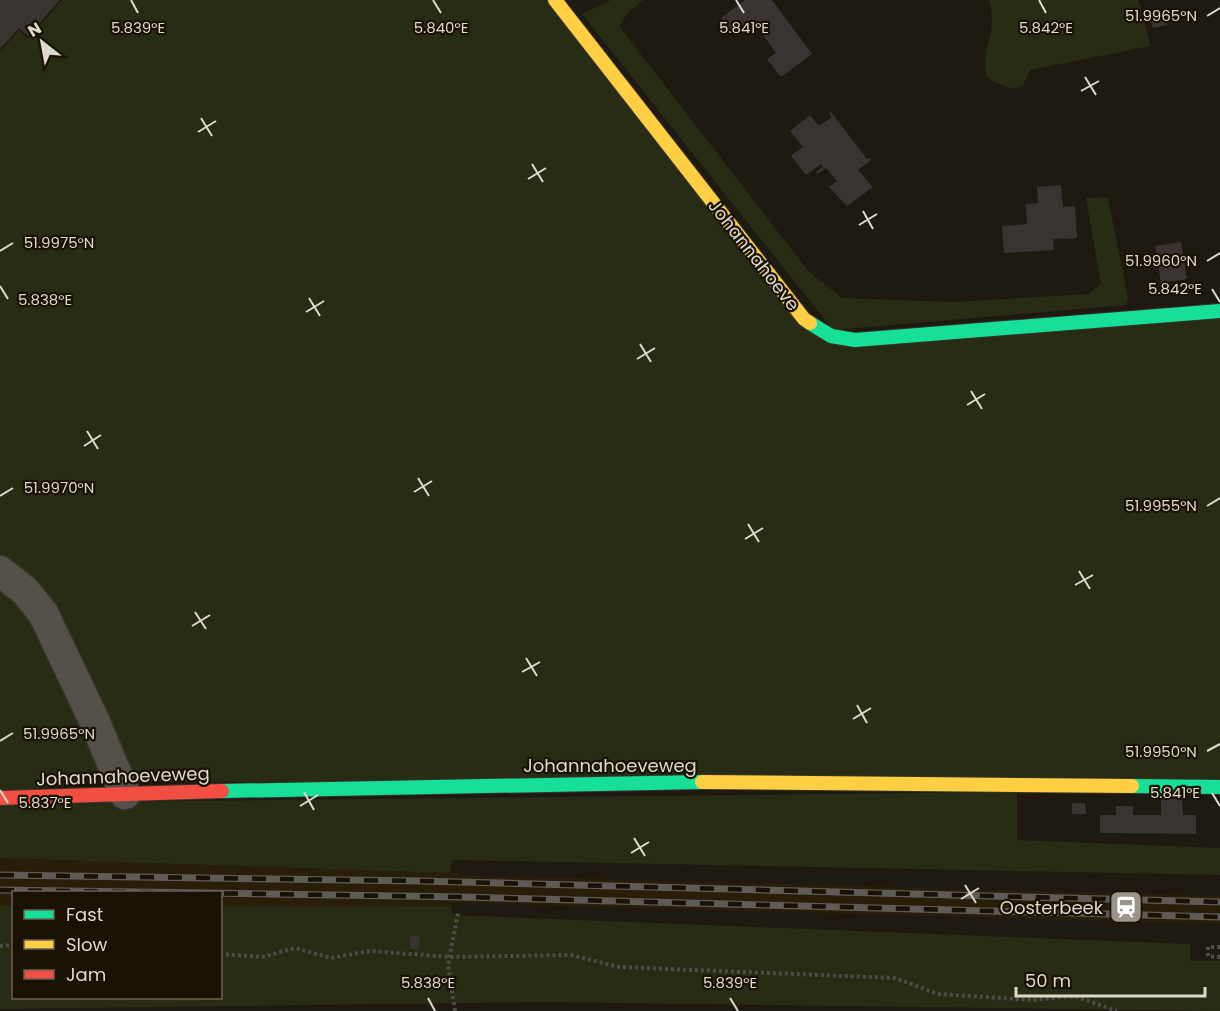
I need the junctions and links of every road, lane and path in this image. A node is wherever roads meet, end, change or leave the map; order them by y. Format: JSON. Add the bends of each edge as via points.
{"nodes":[{"id":1,"x":555,"y":0,"type":"edge"},
{"id":2,"x":1220,"y":311,"type":"edge"},
{"id":3,"x":0,"y":571,"type":"edge"},
{"id":4,"x":1220,"y":787,"type":"edge"},
{"id":5,"x":125,"y":794,"type":"junction"},
{"id":6,"x":0,"y":798,"type":"edge"},
{"id":7,"x":458,"y":913,"type":"dead end"},
{"id":8,"x":1220,"y":947,"type":"edge"},
{"id":9,"x":222,"y":954,"type":"edge"},
{"id":10,"x":450,"y":957,"type":"junction"},
{"id":11,"x":1220,"y":957,"type":"edge"},
{"id":12,"x":455,"y":1011,"type":"edge"},
{"id":13,"x":1117,"y":1011,"type":"edge"}],
"edges":[{"from":1,"to":2,"type":"street","name":"Johannahoeve","via":[[804,319],[831,336],[855,340]]},
{"from":3,"to":5,"type":"street","via":[[25,591],[42,613]]},
{"from":4,"to":5,"type":"street","name":"Johannahoeveweg","via":[[654,781]]},
{"from":5,"to":6,"type":"street","name":"Johannahoeveweg"},
{"from":7,"to":10,"type":"path"},
{"from":8,"to":11,"type":"path","via":[[1208,947],[1208,956]]},
{"from":9,"to":10,"type":"path","via":[[262,957],[295,948],[331,958],[370,951]]},
{"from":10,"to":12,"type":"path"},
{"from":10,"to":13,"type":"path","via":[[571,955],[619,967],[895,978],[938,994],[1033,1000],[1074,996]]}]}
